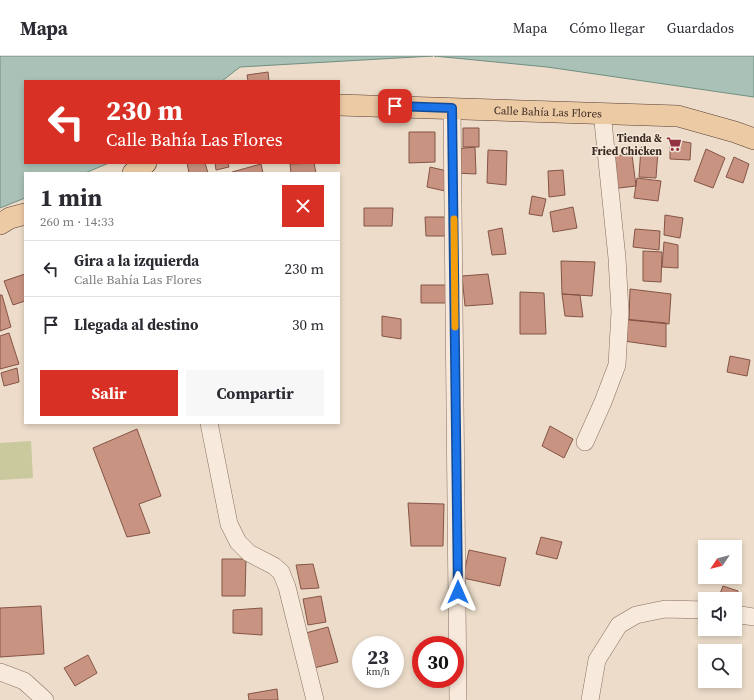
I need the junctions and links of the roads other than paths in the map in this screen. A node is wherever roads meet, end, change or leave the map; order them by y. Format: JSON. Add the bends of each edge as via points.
{"nodes":[{"id":1,"x":340,"y":105,"type":"edge"},
{"id":2,"x":452,"y":108,"type":"junction"},
{"id":3,"x":602,"y":112,"type":"junction"},
{"id":4,"x":754,"y":139,"type":"edge"},
{"id":5,"x":145,"y":164,"type":"edge"},
{"id":6,"x":134,"y":172,"type":"edge"},
{"id":7,"x":24,"y":214,"type":"edge"},
{"id":8,"x":0,"y":224,"type":"edge"},
{"id":9,"x":209,"y":424,"type":"edge"},
{"id":10,"x":585,"y":442,"type":"dead end"},
{"id":11,"x":698,"y":610,"type":"edge"},
{"id":12,"x":742,"y":615,"type":"edge"},
{"id":13,"x":754,"y":617,"type":"edge"},
{"id":14,"x":0,"y":672,"type":"edge"},
{"id":15,"x":45,"y":700,"type":"edge"},
{"id":16,"x":316,"y":700,"type":"edge"},
{"id":17,"x":458,"y":700,"type":"edge"},
{"id":18,"x":590,"y":700,"type":"edge"}],
"edges":[{"from":1,"to":2,"type":"main road","name":"Calle Bahía Las Flores"},
{"from":2,"to":3,"type":"main road","name":"Calle Bahía Las Flores"},
{"from":2,"to":17,"type":"street"},
{"from":3,"to":4,"type":"main road","name":"Calle Bahía Las Flores","via":[[678,116]]},
{"from":3,"to":10,"type":"street","via":[[617,258],[619,335],[617,365],[604,402]]},
{"from":5,"to":6,"type":"main road"},
{"from":7,"to":8,"type":"main road"},
{"from":9,"to":16,"type":"street","via":[[229,524],[238,542],[249,553],[282,572]]},
{"from":11,"to":18,"type":"street","via":[[665,609],[636,615],[619,625],[597,660]]},
{"from":12,"to":13,"type":"street"},
{"from":14,"to":15,"type":"street","via":[[24,681]]}]}
